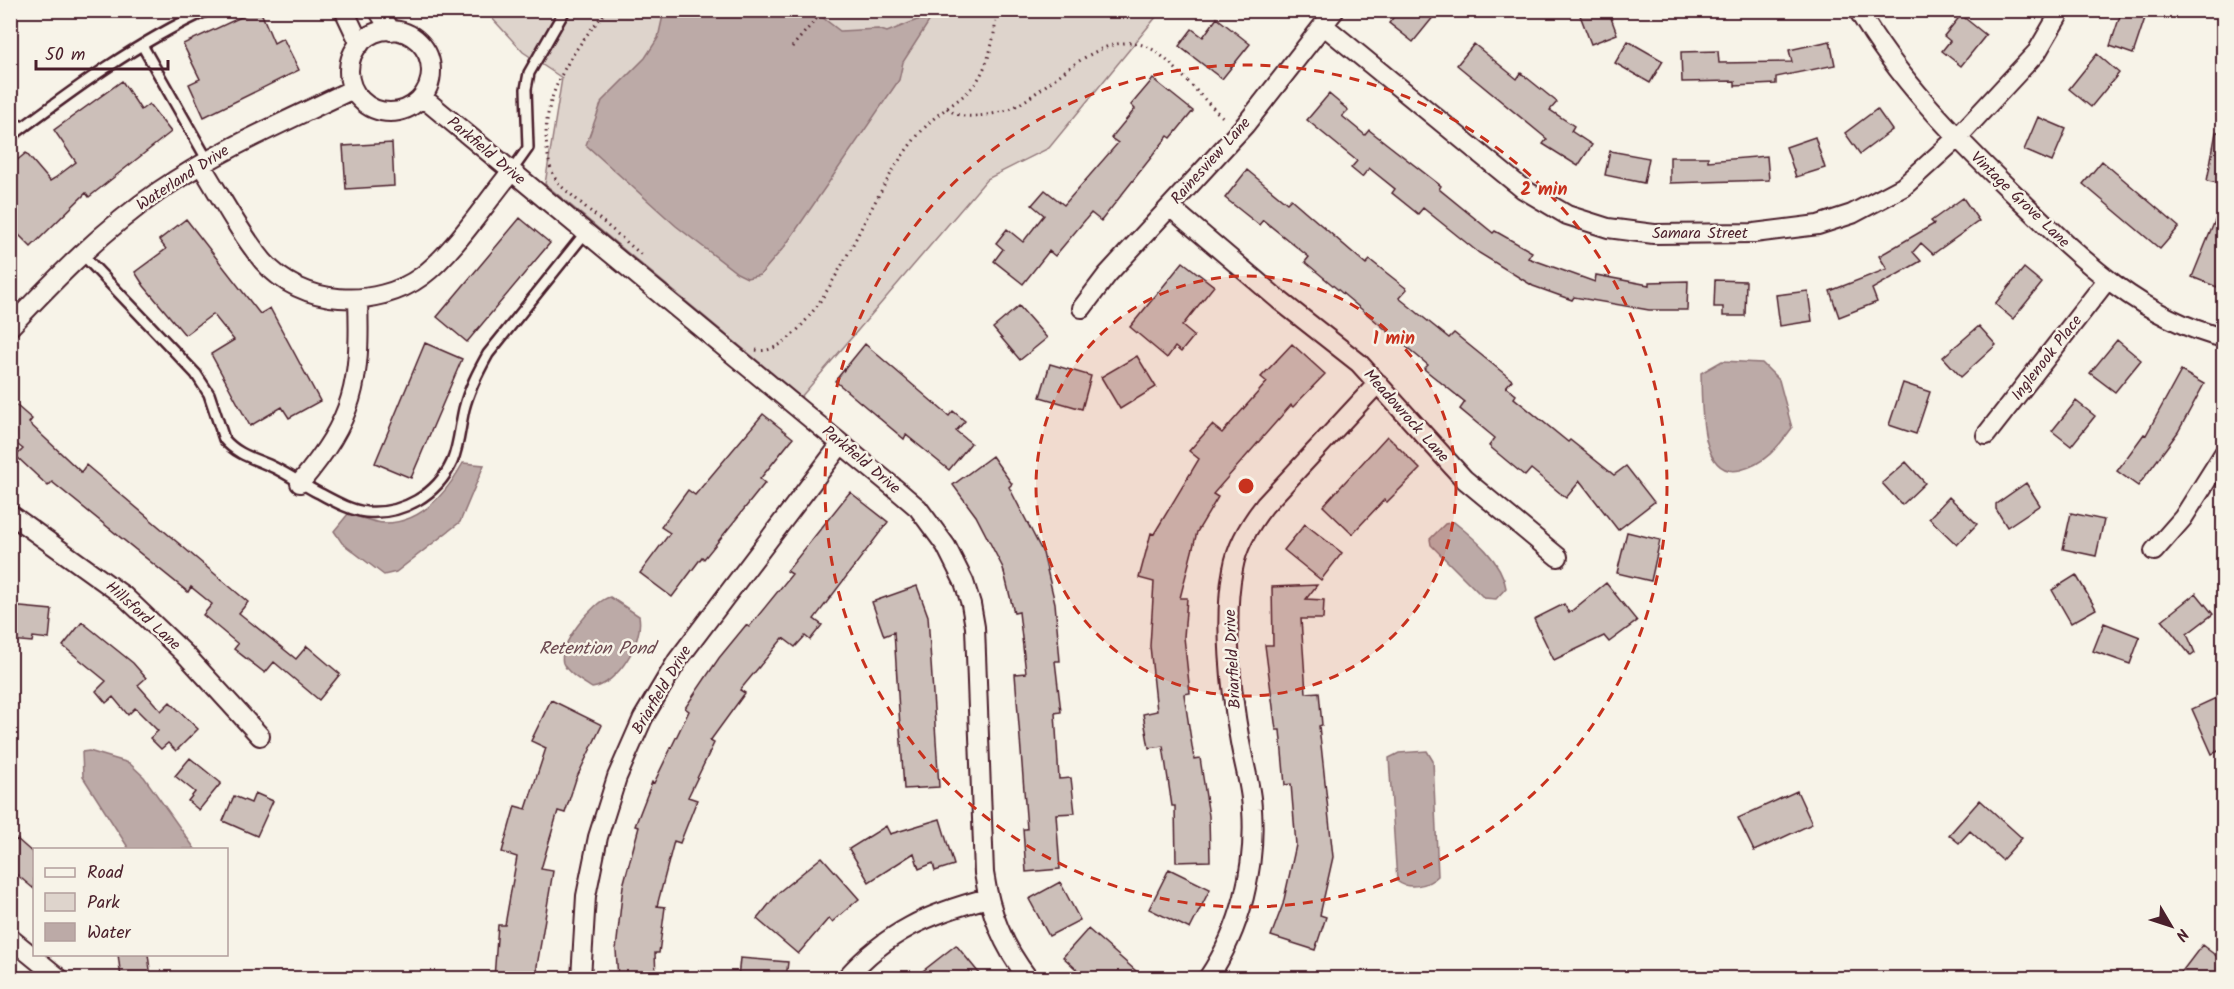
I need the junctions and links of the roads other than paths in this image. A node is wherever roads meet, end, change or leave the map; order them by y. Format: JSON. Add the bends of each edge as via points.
{"nodes":[{"id":1,"x":208,"y":10,"type":"edge"},
{"id":2,"x":344,"y":10,"type":"edge"},
{"id":3,"x":378,"y":10,"type":"edge"},
{"id":4,"x":565,"y":10,"type":"edge"},
{"id":5,"x":1335,"y":10,"type":"edge"},
{"id":6,"x":1858,"y":10,"type":"edge"},
{"id":7,"x":2058,"y":16,"type":"dead end"},
{"id":8,"x":1323,"y":25,"type":"junction"},
{"id":9,"x":391,"y":31,"type":"junction"},
{"id":10,"x":360,"y":44,"type":"junction"},
{"id":11,"x":142,"y":45,"type":"junction"},
{"id":12,"x":353,"y":89,"type":"junction"},
{"id":13,"x":422,"y":97,"type":"junction"},
{"id":14,"x":10,"y":122,"type":"edge"},
{"id":15,"x":23,"y":127,"type":"junction"},
{"id":16,"x":10,"y":137,"type":"edge"},
{"id":17,"x":1957,"y":138,"type":"junction"},
{"id":18,"x":205,"y":163,"type":"junction"},
{"id":19,"x":511,"y":172,"type":"junction"},
{"id":20,"x":1170,"y":207,"type":"junction"},
{"id":21,"x":586,"y":232,"type":"junction"},
{"id":22,"x":82,"y":254,"type":"junction"},
{"id":23,"x":2107,"y":280,"type":"junction"},
{"id":24,"x":358,"y":300,"type":"junction"},
{"id":25,"x":1082,"y":308,"type":"dead end"},
{"id":26,"x":10,"y":327,"type":"edge"},
{"id":27,"x":2223,"y":338,"type":"edge"},
{"id":28,"x":1378,"y":383,"type":"junction"},
{"id":29,"x":1986,"y":435,"type":"dead end"},
{"id":30,"x":841,"y":444,"type":"junction"},
{"id":31,"x":2223,"y":453,"type":"edge"},
{"id":32,"x":300,"y":483,"type":"junction"},
{"id":33,"x":10,"y":514,"type":"edge"},
{"id":34,"x":2154,"y":551,"type":"dead end"},
{"id":35,"x":1558,"y":558,"type":"dead end"},
{"id":36,"x":260,"y":736,"type":"dead end"},
{"id":37,"x":988,"y":898,"type":"junction"},
{"id":38,"x":10,"y":938,"type":"edge"},
{"id":39,"x":59,"y":978,"type":"edge"},
{"id":40,"x":581,"y":978,"type":"edge"},
{"id":41,"x":846,"y":978,"type":"edge"},
{"id":42,"x":1028,"y":978,"type":"edge"},
{"id":43,"x":1208,"y":978,"type":"edge"}],
"edges":[{"from":1,"to":11,"type":"lane"},
{"from":2,"to":10,"type":"street"},
{"from":3,"to":9,"type":"street"},
{"from":4,"to":19,"type":"lane","via":[[529,73],[528,148]]},
{"from":5,"to":8,"type":"street","name":"Rainesview Lane"},
{"from":6,"to":17,"type":"street","name":"Vintage Grove Lane","via":[[1891,61]]},
{"from":7,"to":17,"type":"street","name":"Samara Street","via":[[2037,52]]},
{"from":8,"to":17,"type":"street","name":"Samara Street","via":[[1523,189],[1567,215],[1608,228],[1654,234],[1754,233],[1818,225],[1852,214],[1903,187]]},
{"from":8,"to":20,"type":"street","name":"Rainesview Lane","via":[[1245,125]]},
{"from":9,"to":10,"type":"street","via":[[380,32]]},
{"from":9,"to":13,"type":"street","via":[[404,33],[424,48],[431,73]]},
{"from":10,"to":12,"type":"street","via":[[350,64]]},
{"from":11,"to":15,"type":"lane"},
{"from":11,"to":18,"type":"lane"},
{"from":12,"to":13,"type":"street","via":[[360,99],[384,112],[411,106]]},
{"from":12,"to":18,"type":"street","name":"Waterland Drive","via":[[272,126]]},
{"from":13,"to":19,"type":"street","name":"Parkfield Drive"},
{"from":14,"to":15,"type":"lane"},
{"from":15,"to":16,"type":"lane"},
{"from":17,"to":23,"type":"street","name":"Vintage Grove Lane"},
{"from":18,"to":22,"type":"street","name":"Waterland Drive","via":[[159,191]]},
{"from":18,"to":24,"type":"street","via":[[244,234],[273,271],[315,293]]},
{"from":19,"to":21,"type":"street","name":"Parkfield Drive"},
{"from":19,"to":24,"type":"street","via":[[426,273],[406,285]]},
{"from":20,"to":25,"type":"street","name":"Rainesview Lane"},
{"from":20,"to":28,"type":"street","name":"Meadowrock Lane"},
{"from":21,"to":30,"type":"street","name":"Parkfield Drive"},
{"from":21,"to":32,"type":"lane","via":[[488,354],[465,406],[451,463],[434,489],[403,507],[365,512]]},
{"from":22,"to":26,"type":"street","name":"Waterland Drive"},
{"from":22,"to":32,"type":"lane","via":[[196,374],[209,394],[224,440],[243,455]]},
{"from":23,"to":27,"type":"street","name":"Vintage Grove Lane","via":[[2165,316]]},
{"from":23,"to":29,"type":"street","name":"Inglenook Place"},
{"from":24,"to":32,"type":"street","via":[[357,362],[350,404],[328,450]]},
{"from":28,"to":35,"type":"street","name":"Meadowrock Lane","via":[[1464,480]]},
{"from":28,"to":43,"type":"street","name":"Briarfield Drive","via":[[1265,505],[1242,540],[1232,570],[1231,680],[1251,790],[1253,832],[1242,906],[1225,951]]},
{"from":30,"to":37,"type":"street","name":"Parkfield Drive","via":[[918,508],[946,546],[964,582],[975,627]]},
{"from":30,"to":40,"type":"street","name":"Briarfield Drive","via":[[677,661],[643,718],[616,777],[598,837],[586,896]]},
{"from":31,"to":34,"type":"street","via":[[2183,518]]},
{"from":33,"to":36,"type":"street","name":"Hillsford Lane","via":[[124,596],[178,647]]},
{"from":37,"to":41,"type":"street","via":[[906,927]]},
{"from":37,"to":42,"type":"street","name":"Parkfield Drive","via":[[1005,944]]},
{"from":38,"to":39,"type":"street"}]}
